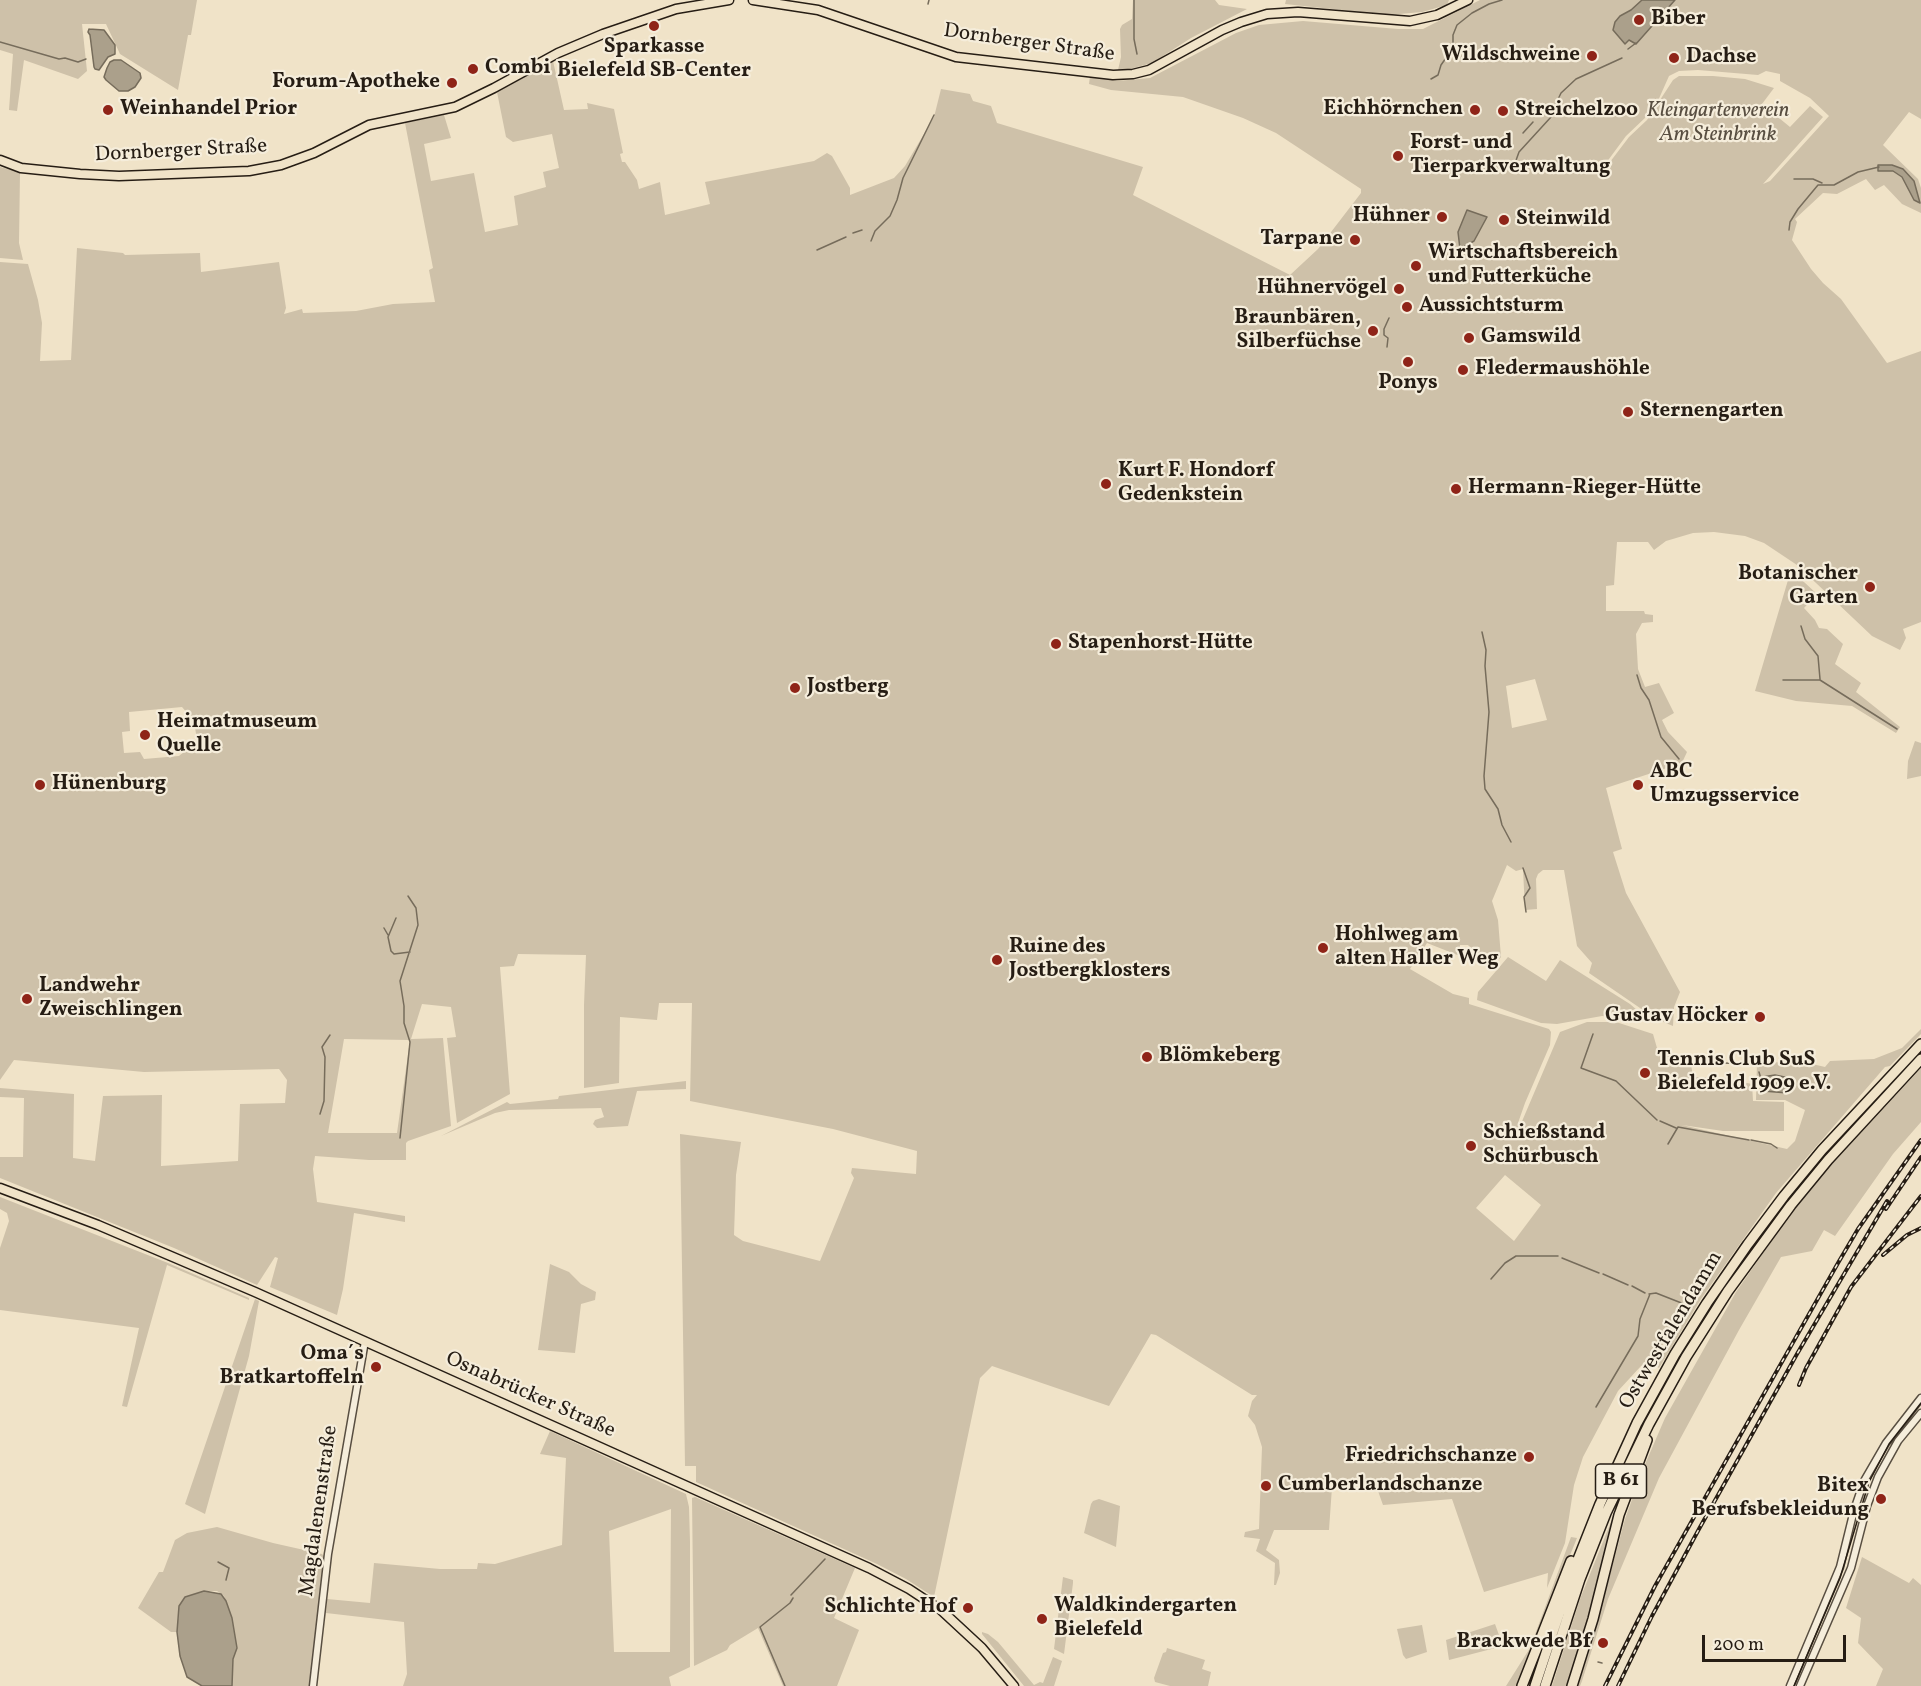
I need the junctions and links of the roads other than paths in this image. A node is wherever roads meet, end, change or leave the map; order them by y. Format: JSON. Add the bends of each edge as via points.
{"nodes":[{"id":1,"x":729,"y":0,"type":"edge"},
{"id":2,"x":753,"y":0,"type":"edge"},
{"id":3,"x":1468,"y":0,"type":"edge"},
{"id":4,"x":0,"y":160,"type":"edge"},
{"id":5,"x":1921,"y":1044,"type":"edge"},
{"id":6,"x":1921,"y":1059,"type":"edge"},
{"id":7,"x":0,"y":1188,"type":"edge"},
{"id":8,"x":1728,"y":1291,"type":"junction"},
{"id":9,"x":365,"y":1341,"type":"junction"},
{"id":10,"x":1921,"y":1398,"type":"edge"},
{"id":11,"x":1921,"y":1413,"type":"edge"},
{"id":12,"x":1616,"y":1467,"type":"junction"},
{"id":13,"x":314,"y":1686,"type":"edge"},
{"id":14,"x":1014,"y":1686,"type":"edge"},
{"id":15,"x":1522,"y":1686,"type":"edge"},
{"id":16,"x":1535,"y":1686,"type":"edge"},
{"id":17,"x":1545,"y":1686,"type":"edge"},
{"id":18,"x":1572,"y":1686,"type":"edge"},
{"id":19,"x":1790,"y":1686,"type":"edge"},
{"id":20,"x":1800,"y":1686,"type":"edge"}],
"edges":[{"from":1,"to":4,"type":"main road","name":"Dornberger Straße","via":[[676,9],[613,30],[558,53],[455,106],[369,125],[281,165],[249,171],[109,176],[21,168]]},
{"from":2,"to":3,"type":"main road","name":"Dornberger Straße","via":[[818,10],[956,57],[1123,75],[1149,70],[1222,30],[1267,14],[1298,12],[1410,21],[1437,15]]},
{"from":5,"to":12,"type":"highway","name":"Ostwestfalendamm","number":"B 61","via":[[1822,1150],[1748,1244],[1675,1354]]},
{"from":6,"to":8,"type":"highway","name":"Ostwestfalendamm","number":"B 61","via":[[1828,1160]]},
{"from":7,"to":9,"type":"main road","name":"Osnabrücker Straße","via":[[160,1251]]},
{"from":8,"to":17,"type":"highway","name":"Ostwestfalendamm","number":"B 61","via":[[1681,1365],[1626,1470],[1580,1579]]},
{"from":8,"to":18,"type":"highway","number":"B 61","via":[[1657,1418],[1618,1515]]},
{"from":9,"to":13,"type":"street","name":"Magdalenenstraße","via":[[328,1554]]},
{"from":9,"to":14,"type":"main road","name":"Osnabrücker Straße","via":[[894,1581],[952,1619]]},
{"from":10,"to":19,"type":"street","via":[[1886,1443],[1864,1481],[1840,1567]]},
{"from":11,"to":20,"type":"street","via":[[1898,1441],[1878,1478],[1851,1568]]},
{"from":12,"to":15,"type":"highway","via":[[1583,1531]]},
{"from":12,"to":16,"type":"highway","name":"Ostwestfalendamm","number":"B 61","via":[[1573,1572]]}]}
